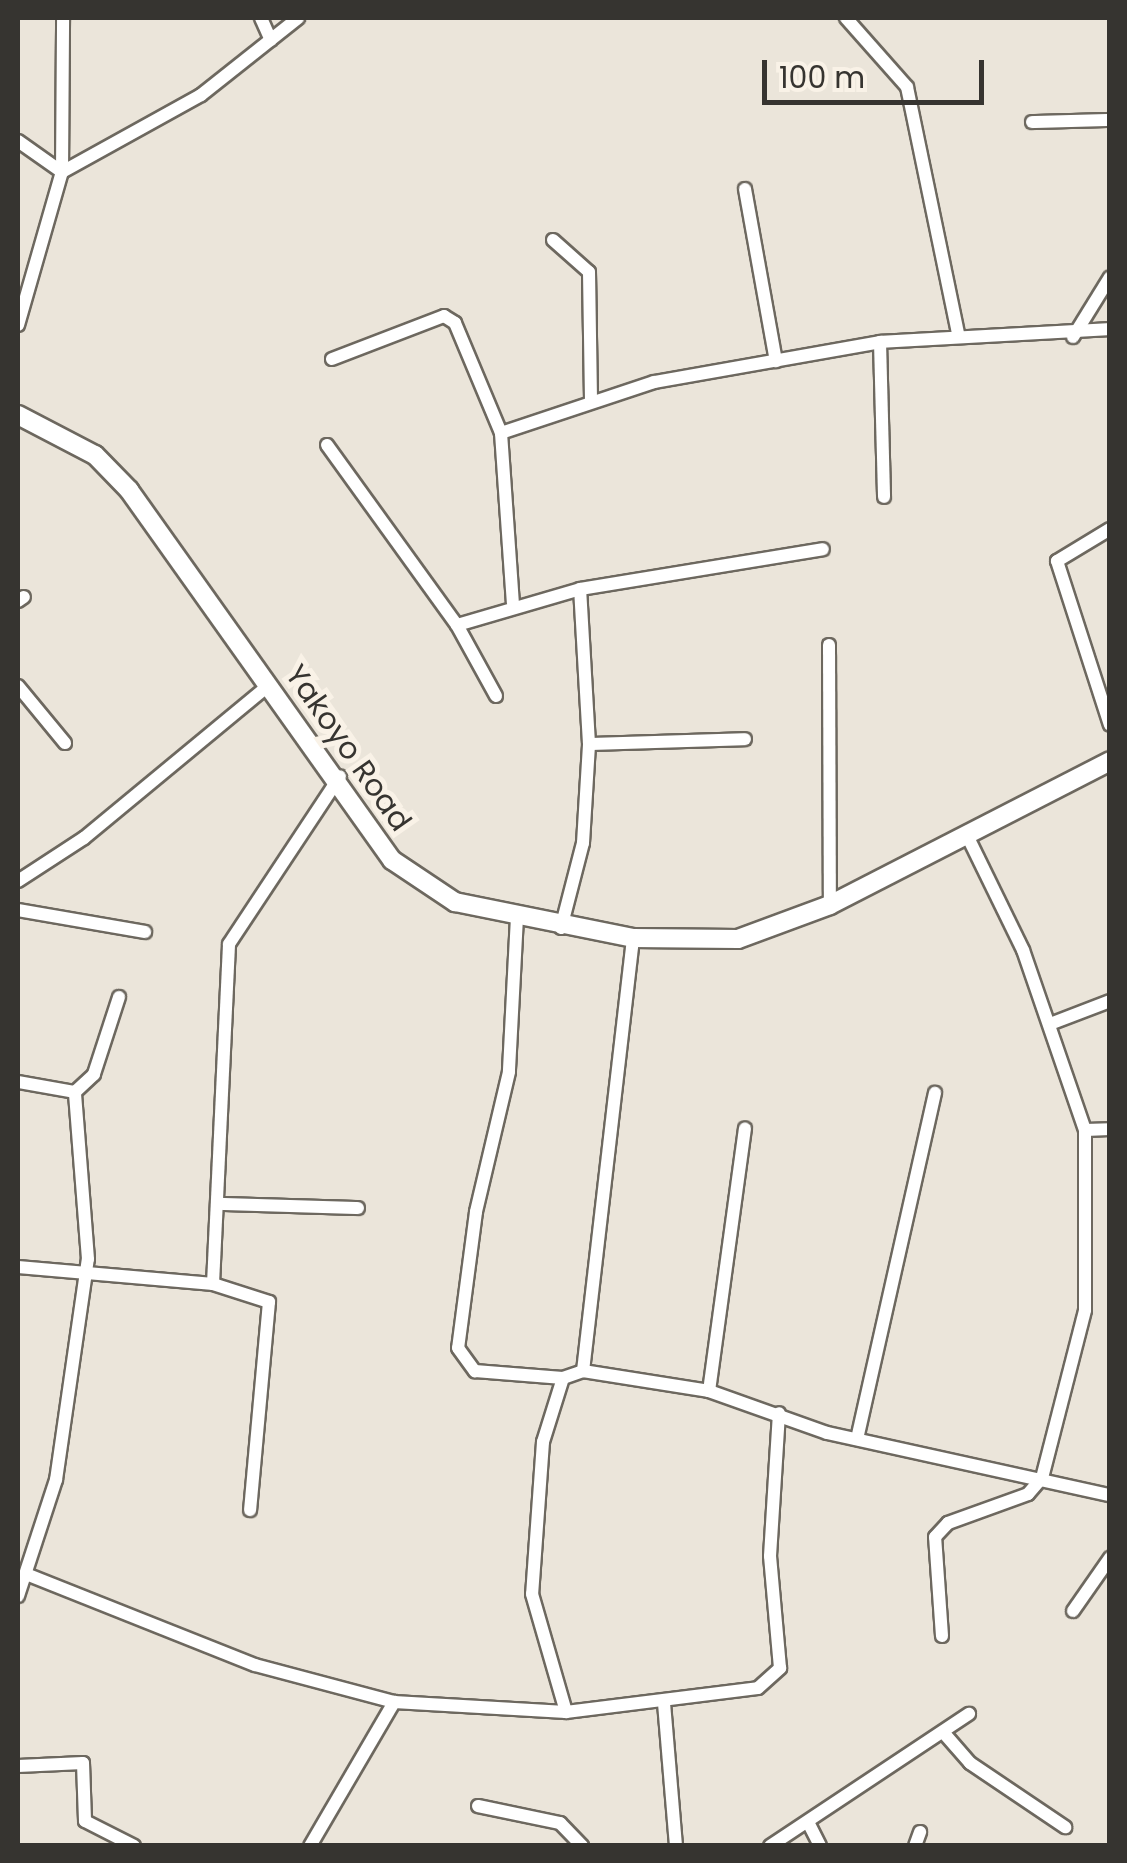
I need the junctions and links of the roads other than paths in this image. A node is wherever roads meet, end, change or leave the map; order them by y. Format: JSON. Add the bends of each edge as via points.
{"nodes":[{"id":1,"x":63,"y":18,"type":"edge"},
{"id":2,"x":261,"y":18,"type":"edge"},
{"id":3,"x":298,"y":18,"type":"edge"},
{"id":4,"x":846,"y":18,"type":"edge"},
{"id":5,"x":271,"y":40,"type":"junction"},
{"id":6,"x":1110,"y":120,"type":"edge"},
{"id":7,"x":1032,"y":122,"type":"dead end"},
{"id":8,"x":18,"y":142,"type":"edge"},
{"id":9,"x":62,"y":172,"type":"junction"},
{"id":10,"x":745,"y":190,"type":"dead end"},
{"id":11,"x":553,"y":240,"type":"dead end"},
{"id":12,"x":1110,"y":277,"type":"edge"},
{"id":13,"x":18,"y":325,"type":"edge"},
{"id":14,"x":1110,"y":329,"type":"edge"},
{"id":15,"x":959,"y":336,"type":"junction"},
{"id":16,"x":1073,"y":337,"type":"junction"},
{"id":17,"x":880,"y":342,"type":"junction"},
{"id":18,"x":332,"y":359,"type":"dead end"},
{"id":19,"x":776,"y":361,"type":"junction"},
{"id":20,"x":592,"y":400,"type":"junction"},
{"id":21,"x":18,"y":415,"type":"edge"},
{"id":22,"x":502,"y":433,"type":"junction"},
{"id":23,"x":327,"y":444,"type":"dead end"},
{"id":24,"x":884,"y":498,"type":"dead end"},
{"id":25,"x":1110,"y":529,"type":"edge"},
{"id":26,"x":823,"y":549,"type":"dead end"},
{"id":27,"x":580,"y":589,"type":"junction"},
{"id":28,"x":513,"y":603,"type":"junction"},
{"id":29,"x":458,"y":624,"type":"junction"},
{"id":30,"x":828,"y":644,"type":"dead end"},
{"id":31,"x":270,"y":684,"type":"junction"},
{"id":32,"x":18,"y":686,"type":"edge"},
{"id":33,"x":496,"y":696,"type":"dead end"},
{"id":34,"x":1110,"y":725,"type":"edge"},
{"id":35,"x":745,"y":739,"type":"dead end"},
{"id":36,"x":65,"y":742,"type":"dead end"},
{"id":37,"x":589,"y":744,"type":"junction"},
{"id":38,"x":1110,"y":761,"type":"edge"},
{"id":39,"x":340,"y":776,"type":"junction"},
{"id":40,"x":966,"y":834,"type":"junction"},
{"id":41,"x":18,"y":882,"type":"edge"},
{"id":42,"x":830,"y":906,"type":"junction"},
{"id":43,"x":18,"y":910,"type":"edge"},
{"id":44,"x":517,"y":918,"type":"junction"},
{"id":45,"x":560,"y":928,"type":"junction"},
{"id":46,"x":145,"y":932,"type":"dead end"},
{"id":47,"x":633,"y":938,"type":"junction"},
{"id":48,"x":119,"y":997,"type":"dead end"},
{"id":49,"x":1110,"y":1001,"type":"edge"},
{"id":50,"x":1050,"y":1024,"type":"junction"},
{"id":51,"x":18,"y":1082,"type":"edge"},
{"id":52,"x":75,"y":1092,"type":"junction"},
{"id":53,"x":935,"y":1093,"type":"dead end"},
{"id":54,"x":745,"y":1128,"type":"dead end"},
{"id":55,"x":1110,"y":1129,"type":"edge"},
{"id":56,"x":1085,"y":1130,"type":"junction"},
{"id":57,"x":222,"y":1204,"type":"junction"},
{"id":58,"x":358,"y":1208,"type":"dead end"},
{"id":59,"x":18,"y":1266,"type":"edge"},
{"id":60,"x":82,"y":1276,"type":"junction"},
{"id":61,"x":213,"y":1284,"type":"junction"},
{"id":62,"x":583,"y":1371,"type":"junction"},
{"id":63,"x":563,"y":1378,"type":"junction"},
{"id":64,"x":709,"y":1391,"type":"junction"},
{"id":65,"x":779,"y":1413,"type":"junction"},
{"id":66,"x":857,"y":1439,"type":"junction"},
{"id":67,"x":1042,"y":1478,"type":"junction"},
{"id":68,"x":1110,"y":1495,"type":"edge"},
{"id":69,"x":250,"y":1510,"type":"dead end"},
{"id":70,"x":1110,"y":1558,"type":"edge"},
{"id":71,"x":26,"y":1574,"type":"junction"},
{"id":72,"x":18,"y":1596,"type":"edge"},
{"id":73,"x":1074,"y":1612,"type":"dead end"},
{"id":74,"x":942,"y":1636,"type":"dead end"},
{"id":75,"x":394,"y":1702,"type":"junction"},
{"id":76,"x":664,"y":1703,"type":"junction"},
{"id":77,"x":566,"y":1712,"type":"junction"},
{"id":78,"x":969,"y":1714,"type":"dead end"},
{"id":79,"x":944,"y":1732,"type":"junction"},
{"id":80,"x":18,"y":1766,"type":"edge"},
{"id":81,"x":478,"y":1806,"type":"dead end"},
{"id":82,"x":810,"y":1826,"type":"junction"},
{"id":83,"x":1065,"y":1827,"type":"dead end"},
{"id":84,"x":134,"y":1846,"type":"edge"},
{"id":85,"x":310,"y":1846,"type":"edge"},
{"id":86,"x":582,"y":1846,"type":"edge"},
{"id":87,"x":676,"y":1846,"type":"edge"},
{"id":88,"x":770,"y":1846,"type":"edge"},
{"id":89,"x":820,"y":1846,"type":"edge"}],
"edges":[{"from":1,"to":9,"type":"street"},
{"from":2,"to":5,"type":"street"},
{"from":3,"to":5,"type":"street"},
{"from":4,"to":15,"type":"street","via":[[907,88]]},
{"from":5,"to":9,"type":"street","via":[[169,115]]},
{"from":6,"to":7,"type":"street"},
{"from":8,"to":9,"type":"street"},
{"from":9,"to":13,"type":"street"},
{"from":10,"to":19,"type":"street"},
{"from":11,"to":20,"type":"street","via":[[589,272]]},
{"from":12,"to":16,"type":"street"},
{"from":14,"to":16,"type":"street"},
{"from":15,"to":16,"type":"street"},
{"from":15,"to":17,"type":"street"},
{"from":17,"to":19,"type":"street"},
{"from":17,"to":24,"type":"street"},
{"from":18,"to":22,"type":"street","via":[[444,316],[455,323]]},
{"from":19,"to":20,"type":"street"},
{"from":20,"to":22,"type":"street"},
{"from":21,"to":31,"type":"main road","name":"Yakoyo Road","via":[[95,455],[129,490]]},
{"from":22,"to":28,"type":"street"},
{"from":23,"to":29,"type":"street"},
{"from":25,"to":34,"type":"street","via":[[1057,561]]},
{"from":26,"to":27,"type":"street"},
{"from":27,"to":28,"type":"street"},
{"from":27,"to":37,"type":"street"},
{"from":28,"to":29,"type":"street"},
{"from":29,"to":33,"type":"street"},
{"from":30,"to":42,"type":"street"},
{"from":31,"to":39,"type":"main road","name":"Yakoyo Road"},
{"from":31,"to":41,"type":"street","via":[[84,838]]},
{"from":32,"to":36,"type":"street"},
{"from":35,"to":37,"type":"street"},
{"from":37,"to":45,"type":"street","via":[[583,844]]},
{"from":38,"to":40,"type":"main road","name":"Yakoyo Road"},
{"from":39,"to":44,"type":"main road","name":"Yakoyo Road","via":[[392,860],[455,902]]},
{"from":39,"to":57,"type":"street","via":[[230,944]]},
{"from":40,"to":42,"type":"main road","name":"Yakoyo Road"},
{"from":40,"to":50,"type":"street"},
{"from":42,"to":47,"type":"main road","name":"Yakoyo Road","via":[[738,939]]},
{"from":43,"to":46,"type":"street"},
{"from":44,"to":45,"type":"main road","name":"Yakoyo Road"},
{"from":44,"to":63,"type":"street","via":[[509,1072],[476,1212],[459,1359],[476,1371]]},
{"from":45,"to":47,"type":"main road","name":"Yakoyo Road"},
{"from":47,"to":62,"type":"street"},
{"from":48,"to":52,"type":"street","via":[[94,1074]]},
{"from":49,"to":50,"type":"street"},
{"from":50,"to":56,"type":"street"},
{"from":51,"to":52,"type":"street"},
{"from":52,"to":60,"type":"street","via":[[88,1224]]},
{"from":53,"to":66,"type":"street"},
{"from":54,"to":64,"type":"street"},
{"from":55,"to":56,"type":"street"},
{"from":56,"to":67,"type":"street","via":[[1085,1310]]},
{"from":57,"to":58,"type":"street"},
{"from":57,"to":61,"type":"street"},
{"from":59,"to":60,"type":"street"},
{"from":60,"to":61,"type":"street"},
{"from":60,"to":71,"type":"street","via":[[56,1480]]},
{"from":61,"to":69,"type":"street","via":[[261,1295],[273,1313]]},
{"from":62,"to":63,"type":"street"},
{"from":62,"to":64,"type":"street"},
{"from":63,"to":77,"type":"street","via":[[543,1442],[532,1594]]},
{"from":64,"to":65,"type":"street"},
{"from":65,"to":66,"type":"street"},
{"from":65,"to":76,"type":"street","via":[[770,1556],[777,1678]]},
{"from":66,"to":67,"type":"street"},
{"from":67,"to":68,"type":"street"},
{"from":67,"to":74,"type":"street","via":[[1028,1494],[938,1530]]},
{"from":70,"to":73,"type":"street"},
{"from":71,"to":72,"type":"street"},
{"from":71,"to":75,"type":"street","via":[[255,1665]]},
{"from":75,"to":77,"type":"street"},
{"from":75,"to":85,"type":"street"},
{"from":76,"to":77,"type":"street"},
{"from":76,"to":87,"type":"street"},
{"from":78,"to":79,"type":"street"},
{"from":79,"to":82,"type":"street"},
{"from":79,"to":83,"type":"street","via":[[970,1763]]},
{"from":80,"to":84,"type":"street","via":[[83,1763],[85,1821]]},
{"from":81,"to":86,"type":"street","via":[[560,1822]]},
{"from":82,"to":88,"type":"street"},
{"from":82,"to":89,"type":"street"}]}
